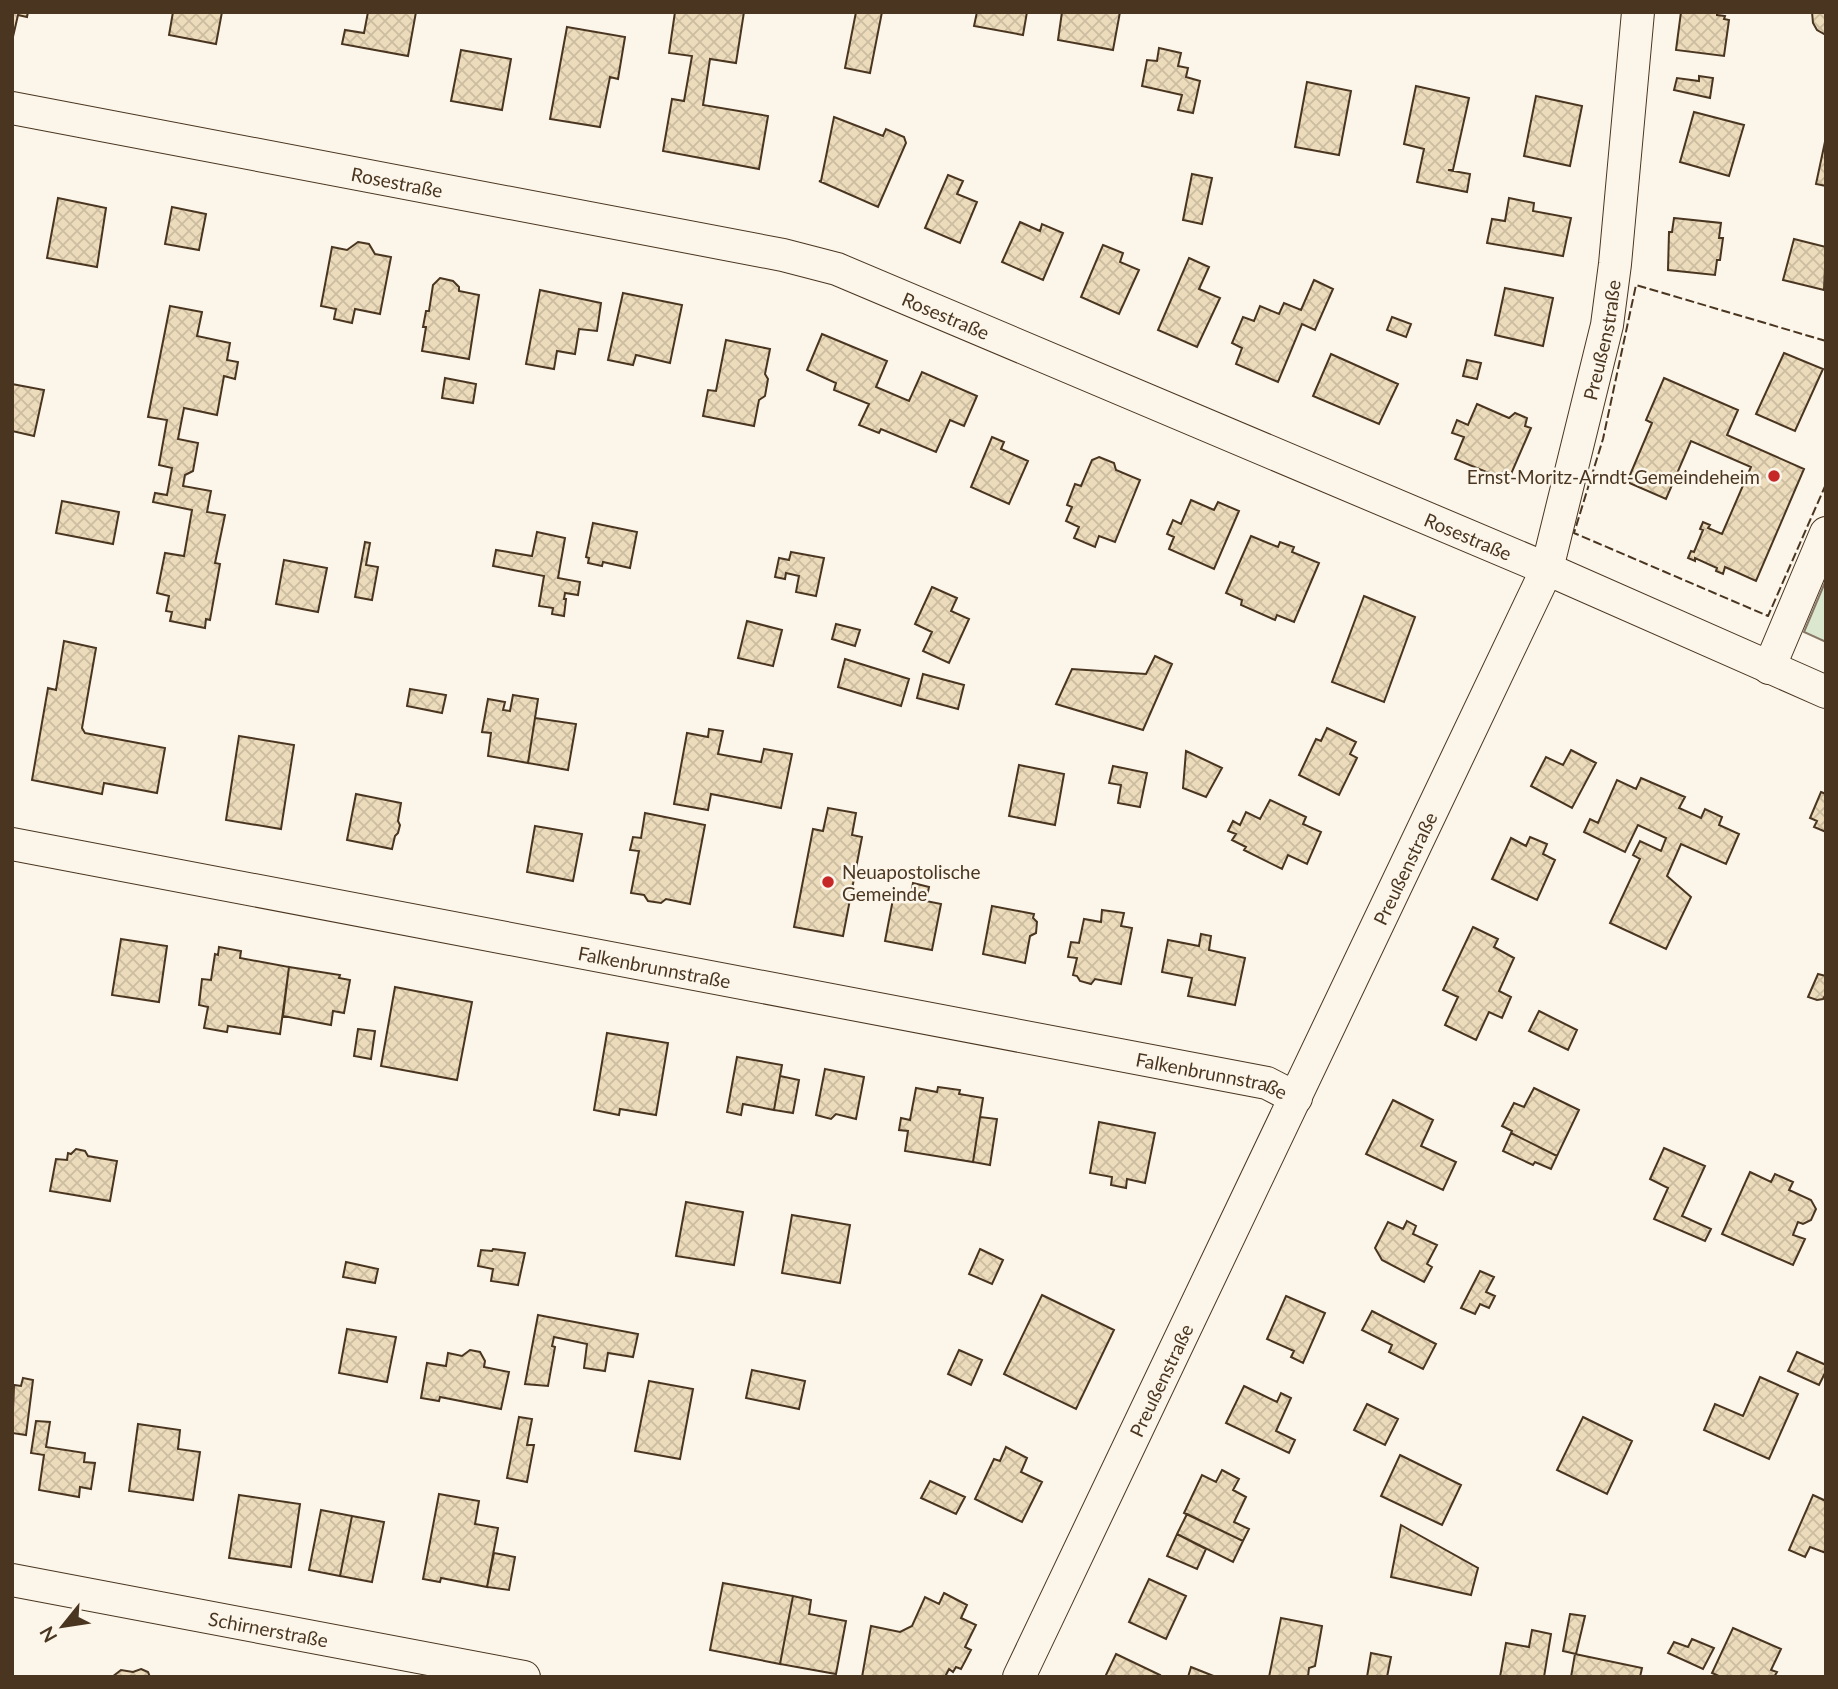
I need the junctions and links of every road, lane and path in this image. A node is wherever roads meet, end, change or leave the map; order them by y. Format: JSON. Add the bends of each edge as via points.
{"nodes":[{"id":1,"x":1638,"y":12,"type":"edge"},
{"id":2,"x":12,"y":108,"type":"edge"},
{"id":3,"x":1826,"y":533,"type":"edge"},
{"id":4,"x":1547,"y":569,"type":"junction"},
{"id":5,"x":1769,"y":668,"type":"junction"},
{"id":6,"x":1826,"y":692,"type":"edge"},
{"id":7,"x":12,"y":844,"type":"edge"},
{"id":8,"x":1296,"y":1098,"type":"junction"},
{"id":9,"x":12,"y":1580,"type":"edge"},
{"id":10,"x":524,"y":1677,"type":"edge"},
{"id":11,"x":1019,"y":1677,"type":"edge"}],
"edges":[{"from":1,"to":4,"type":"street","name":"Preußenstraße","via":[[1606,325]]},
{"from":2,"to":4,"type":"street","name":"Rosestraße","via":[[837,269]]},
{"from":3,"to":5,"type":"street"},
{"from":4,"to":5,"type":"street","name":"Rosestraße"},
{"from":4,"to":8,"type":"street","name":"Preußenstraße"},
{"from":5,"to":6,"type":"street","name":"Rosestraße"},
{"from":7,"to":8,"type":"street","name":"Falkenbrunnstraße","via":[[1267,1083]]},
{"from":8,"to":11,"type":"street","name":"Preußenstraße"},
{"from":9,"to":10,"type":"street","name":"Schirnerstraße"}]}
